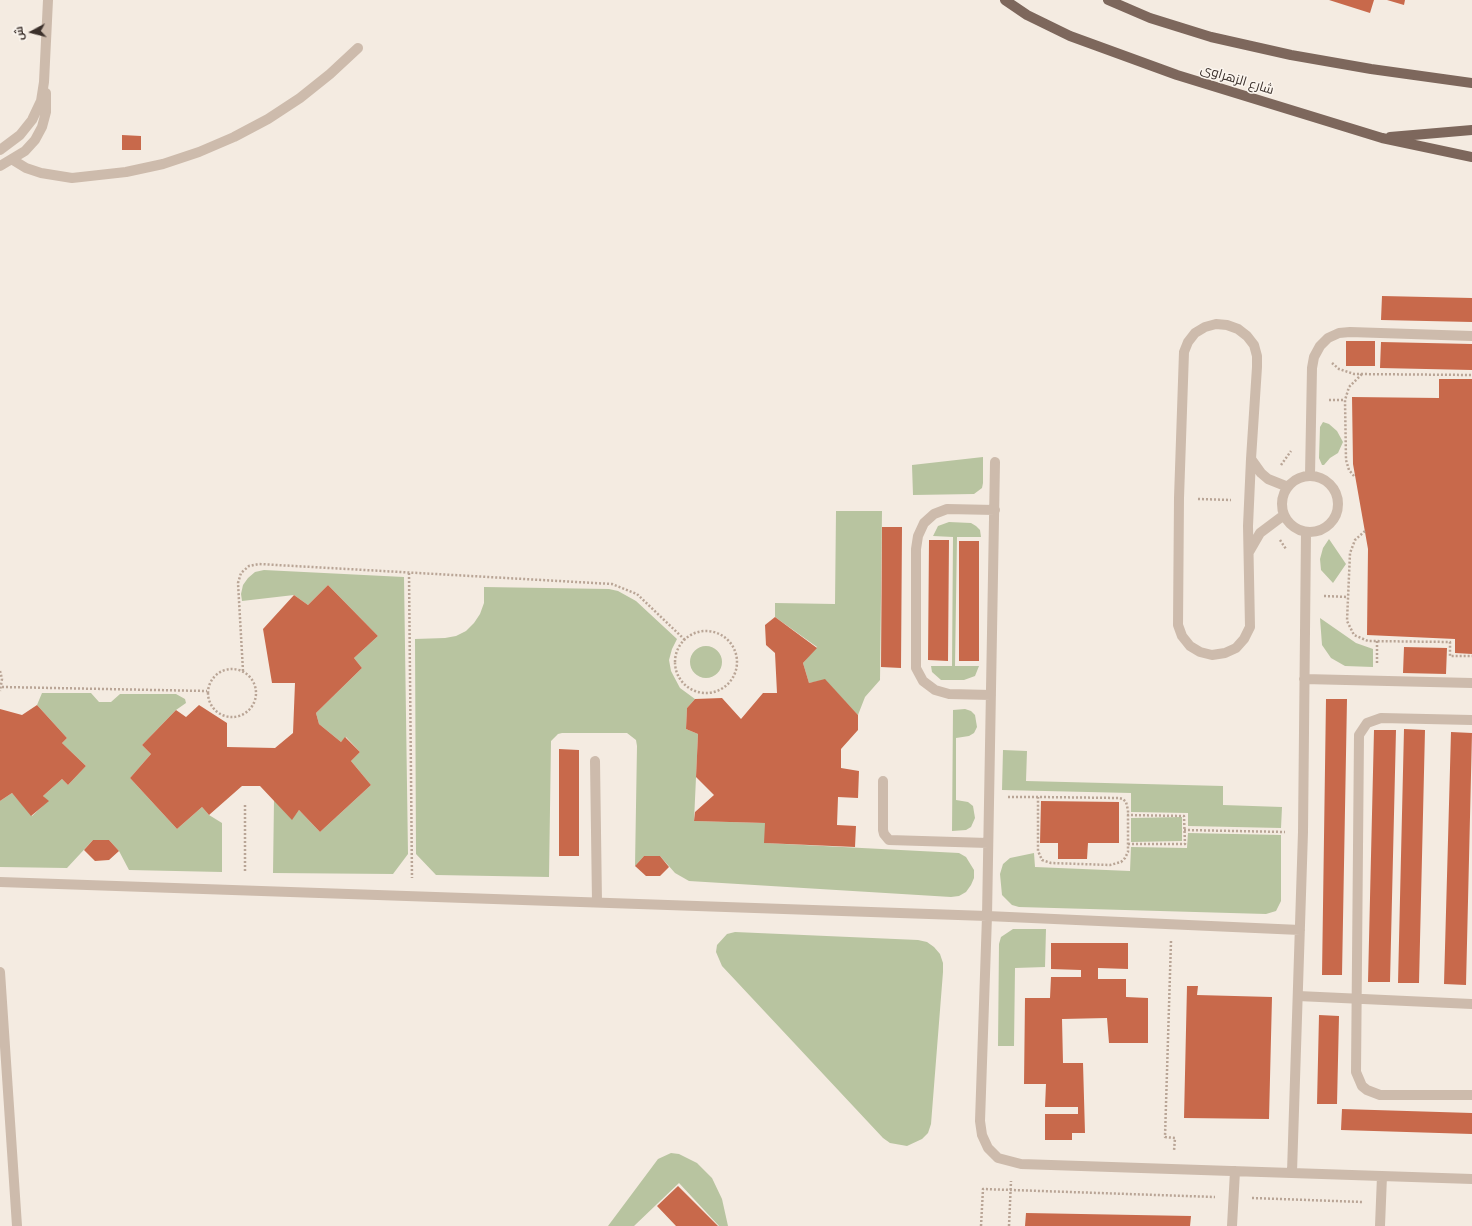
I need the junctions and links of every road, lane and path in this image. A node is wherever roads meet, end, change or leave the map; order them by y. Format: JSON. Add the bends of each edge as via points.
{"nodes":[{"id":1,"x":48,"y":0,"type":"edge"},
{"id":2,"x":1005,"y":0,"type":"edge"},
{"id":3,"x":1108,"y":0,"type":"edge"},
{"id":4,"x":358,"y":48,"type":"dead end"},
{"id":5,"x":44,"y":82,"type":"junction"},
{"id":6,"x":1472,"y":83,"type":"edge"},
{"id":7,"x":1472,"y":130,"type":"edge"},
{"id":8,"x":1382,"y":138,"type":"junction"},
{"id":9,"x":0,"y":150,"type":"edge"},
{"id":10,"x":1472,"y":157,"type":"edge"},
{"id":11,"x":13,"y":160,"type":"junction"},
{"id":12,"x":0,"y":166,"type":"edge"},
{"id":13,"x":1472,"y":336,"type":"edge"},
{"id":14,"x":1318,"y":350,"type":"junction"},
{"id":15,"x":1362,"y":374,"type":"junction"},
{"id":16,"x":1472,"y":375,"type":"edge"},
{"id":17,"x":1251,"y":458,"type":"junction"},
{"id":18,"x":996,"y":462,"type":"dead end"},
{"id":19,"x":1310,"y":476,"type":"junction"},
{"id":20,"x":1354,"y":476,"type":"dead end"},
{"id":21,"x":1288,"y":486,"type":"junction"},
{"id":22,"x":1179,"y":498,"type":"junction"},
{"id":23,"x":1249,"y":500,"type":"junction"},
{"id":24,"x":995,"y":510,"type":"junction"},
{"id":25,"x":1284,"y":515,"type":"junction"},
{"id":26,"x":1365,"y":531,"type":"dead end"},
{"id":27,"x":1306,"y":532,"type":"junction"},
{"id":28,"x":1249,"y":552,"type":"junction"},
{"id":29,"x":409,"y":573,"type":"junction"},
{"id":30,"x":685,"y":640,"type":"junction"},
{"id":31,"x":1472,"y":656,"type":"edge"},
{"id":32,"x":0,"y":671,"type":"edge"},
{"id":33,"x":243,"y":671,"type":"junction"},
{"id":34,"x":1304,"y":679,"type":"junction"},
{"id":35,"x":1472,"y":683,"type":"edge"},
{"id":36,"x":1,"y":689,"type":"edge"},
{"id":37,"x":207,"y":691,"type":"junction"},
{"id":38,"x":991,"y":695,"type":"junction"},
{"id":39,"x":1472,"y":720,"type":"edge"},
{"id":40,"x":594,"y":761,"type":"dead end"},
{"id":41,"x":883,"y":782,"type":"dead end"},
{"id":42,"x":989,"y":797,"type":"junction"},
{"id":43,"x":1038,"y":797,"type":"junction"},
{"id":44,"x":245,"y":805,"type":"dead end"},
{"id":45,"x":1127,"y":815,"type":"junction"},
{"id":46,"x":1184,"y":830,"type":"junction"},
{"id":47,"x":1303,"y":832,"type":"junction"},
{"id":48,"x":988,"y":843,"type":"junction"},
{"id":49,"x":1127,"y":844,"type":"junction"},
{"id":50,"x":0,"y":882,"type":"edge"},
{"id":51,"x":246,"y":890,"type":"junction"},
{"id":52,"x":412,"y":896,"type":"junction"},
{"id":53,"x":596,"y":902,"type":"junction"},
{"id":54,"x":987,"y":916,"type":"junction"},
{"id":55,"x":1171,"y":924,"type":"junction"},
{"id":56,"x":1300,"y":930,"type":"junction"},
{"id":57,"x":0,"y":972,"type":"edge"},
{"id":58,"x":1298,"y":996,"type":"junction"},
{"id":59,"x":1357,"y":998,"type":"junction"},
{"id":60,"x":1472,"y":1004,"type":"edge"},
{"id":61,"x":1472,"y":1094,"type":"edge"},
{"id":62,"x":1011,"y":1163,"type":"junction"},
{"id":63,"x":1174,"y":1169,"type":"junction"},
{"id":64,"x":1235,"y":1171,"type":"junction"},
{"id":65,"x":1292,"y":1172,"type":"junction"},
{"id":66,"x":1382,"y":1176,"type":"junction"},
{"id":67,"x":1472,"y":1179,"type":"edge"},
{"id":68,"x":1010,"y":1190,"type":"junction"},
{"id":69,"x":1173,"y":1196,"type":"junction"},
{"id":70,"x":1234,"y":1198,"type":"junction"},
{"id":71,"x":1381,"y":1203,"type":"junction"},
{"id":72,"x":17,"y":1226,"type":"edge"},
{"id":73,"x":982,"y":1226,"type":"edge"},
{"id":74,"x":1009,"y":1226,"type":"edge"},
{"id":75,"x":1232,"y":1226,"type":"edge"},
{"id":76,"x":1380,"y":1226,"type":"edge"}],
"edges":[{"from":1,"to":5,"type":"street"},
{"from":2,"to":8,"type":"main road","name":"شارع الزهراوى","via":[[1027,15],[1070,36],[1205,84]]},
{"from":3,"to":6,"type":"main road","via":[[1181,28],[1291,56],[1371,70]]},
{"from":4,"to":11,"type":"street","via":[[300,98],[268,119],[199,152],[163,164],[126,172],[72,178],[42,173]]},
{"from":5,"to":9,"type":"street","via":[[32,120],[20,135]]},
{"from":5,"to":11,"type":"street","via":[[46,112],[42,127],[35,140]]},
{"from":7,"to":8,"type":"main road"},
{"from":8,"to":10,"type":"main road","name":"شارع الزهراوى"},
{"from":11,"to":12,"type":"street"},
{"from":13,"to":14,"type":"street","via":[[1339,333],[1328,338]]},
{"from":14,"to":15,"type":"path","via":[[1339,369]]},
{"from":14,"to":19,"type":"street","via":[[1312,368]]},
{"from":15,"to":16,"type":"path"},
{"from":15,"to":20,"type":"path","via":[[1349,387],[1345,400],[1346,460],[1348,470]]},
{"from":17,"to":21,"type":"street","via":[[1268,479]]},
{"from":17,"to":22,"type":"street","via":[[1257,367],[1254,345],[1238,329],[1216,324],[1205,327],[1195,333],[1184,352]]},
{"from":17,"to":23,"type":"street"},
{"from":18,"to":24,"type":"street"},
{"from":19,"to":21,"type":"street","via":[[1294,481]]},
{"from":19,"to":27,"type":"street","via":[[1322,478],[1332,486],[1338,501],[1338,510],[1323,529]]},
{"from":21,"to":25,"type":"street","via":[[1283,496]]},
{"from":22,"to":23,"type":"path"},
{"from":22,"to":28,"type":"street","via":[[1178,625],[1190,646],[1200,652],[1212,655],[1236,648],[1250,627]]},
{"from":23,"to":28,"type":"street"},
{"from":24,"to":38,"type":"street"},
{"from":24,"to":38,"type":"street","via":[[947,509],[934,514],[924,523],[916,549],[916,668],[923,681],[935,690],[949,694]]},
{"from":25,"to":27,"type":"street","via":[[1290,523]]},
{"from":25,"to":28,"type":"street","via":[[1260,533]]},
{"from":26,"to":31,"type":"path","via":[[1355,540],[1350,553],[1347,621],[1354,635],[1368,641],[1450,642],[1450,656]]},
{"from":27,"to":34,"type":"street"},
{"from":29,"to":30,"type":"path","via":[[612,584],[637,594]]},
{"from":29,"to":33,"type":"path","via":[[259,564],[249,566],[241,573],[238,583]]},
{"from":29,"to":52,"type":"path"},
{"from":30,"to":30,"type":"path","via":[[678,648],[675,658],[679,678],[695,692],[715,693],[724,689],[732,681],[738,662],[731,643],[723,636],[703,631]]},
{"from":32,"to":36,"type":"path"},
{"from":33,"to":37,"type":"path","via":[[234,668],[216,674]]},
{"from":33,"to":37,"type":"path","via":[[255,685],[254,704],[248,712],[235,717],[221,715],[208,701]]},
{"from":34,"to":35,"type":"street"},
{"from":34,"to":47,"type":"street"},
{"from":36,"to":37,"type":"path"},
{"from":38,"to":42,"type":"street"},
{"from":39,"to":59,"type":"street","via":[[1381,718],[1367,723],[1359,735]]},
{"from":40,"to":53,"type":"street"},
{"from":41,"to":48,"type":"street","via":[[883,830],[889,840]]},
{"from":42,"to":43,"type":"path"},
{"from":42,"to":48,"type":"street"},
{"from":43,"to":45,"type":"path","via":[[1119,798],[1126,802]]},
{"from":43,"to":49,"type":"path","via":[[1038,851],[1039,856],[1047,862],[1116,864],[1125,858],[1128,852]]},
{"from":44,"to":51,"type":"path"},
{"from":45,"to":46,"type":"path","via":[[1184,816]]},
{"from":45,"to":49,"type":"path"},
{"from":46,"to":47,"type":"path"},
{"from":46,"to":49,"type":"path","via":[[1185,844]]},
{"from":47,"to":56,"type":"street"},
{"from":48,"to":54,"type":"street"},
{"from":50,"to":51,"type":"street"},
{"from":51,"to":52,"type":"street"},
{"from":52,"to":53,"type":"street"},
{"from":53,"to":54,"type":"street"},
{"from":54,"to":55,"type":"street"},
{"from":54,"to":62,"type":"street","via":[[981,1128],[988,1148],[998,1158]]},
{"from":55,"to":56,"type":"street"},
{"from":55,"to":63,"type":"path","via":[[1165,1137],[1175,1138]]},
{"from":56,"to":58,"type":"street"},
{"from":57,"to":72,"type":"street"},
{"from":58,"to":59,"type":"street"},
{"from":58,"to":65,"type":"street"},
{"from":59,"to":60,"type":"street"},
{"from":59,"to":61,"type":"street","via":[[1356,1072],[1367,1090],[1380,1095]]},
{"from":62,"to":63,"type":"street"},
{"from":62,"to":68,"type":"path"},
{"from":63,"to":64,"type":"street"},
{"from":63,"to":69,"type":"path"},
{"from":64,"to":65,"type":"street"},
{"from":64,"to":70,"type":"street"},
{"from":65,"to":66,"type":"street"},
{"from":66,"to":67,"type":"street"},
{"from":66,"to":71,"type":"street"},
{"from":68,"to":69,"type":"path"},
{"from":68,"to":73,"type":"path","via":[[983,1189]]},
{"from":68,"to":74,"type":"path"},
{"from":69,"to":70,"type":"path"},
{"from":70,"to":71,"type":"path"},
{"from":70,"to":75,"type":"street"},
{"from":71,"to":76,"type":"street"}]}
